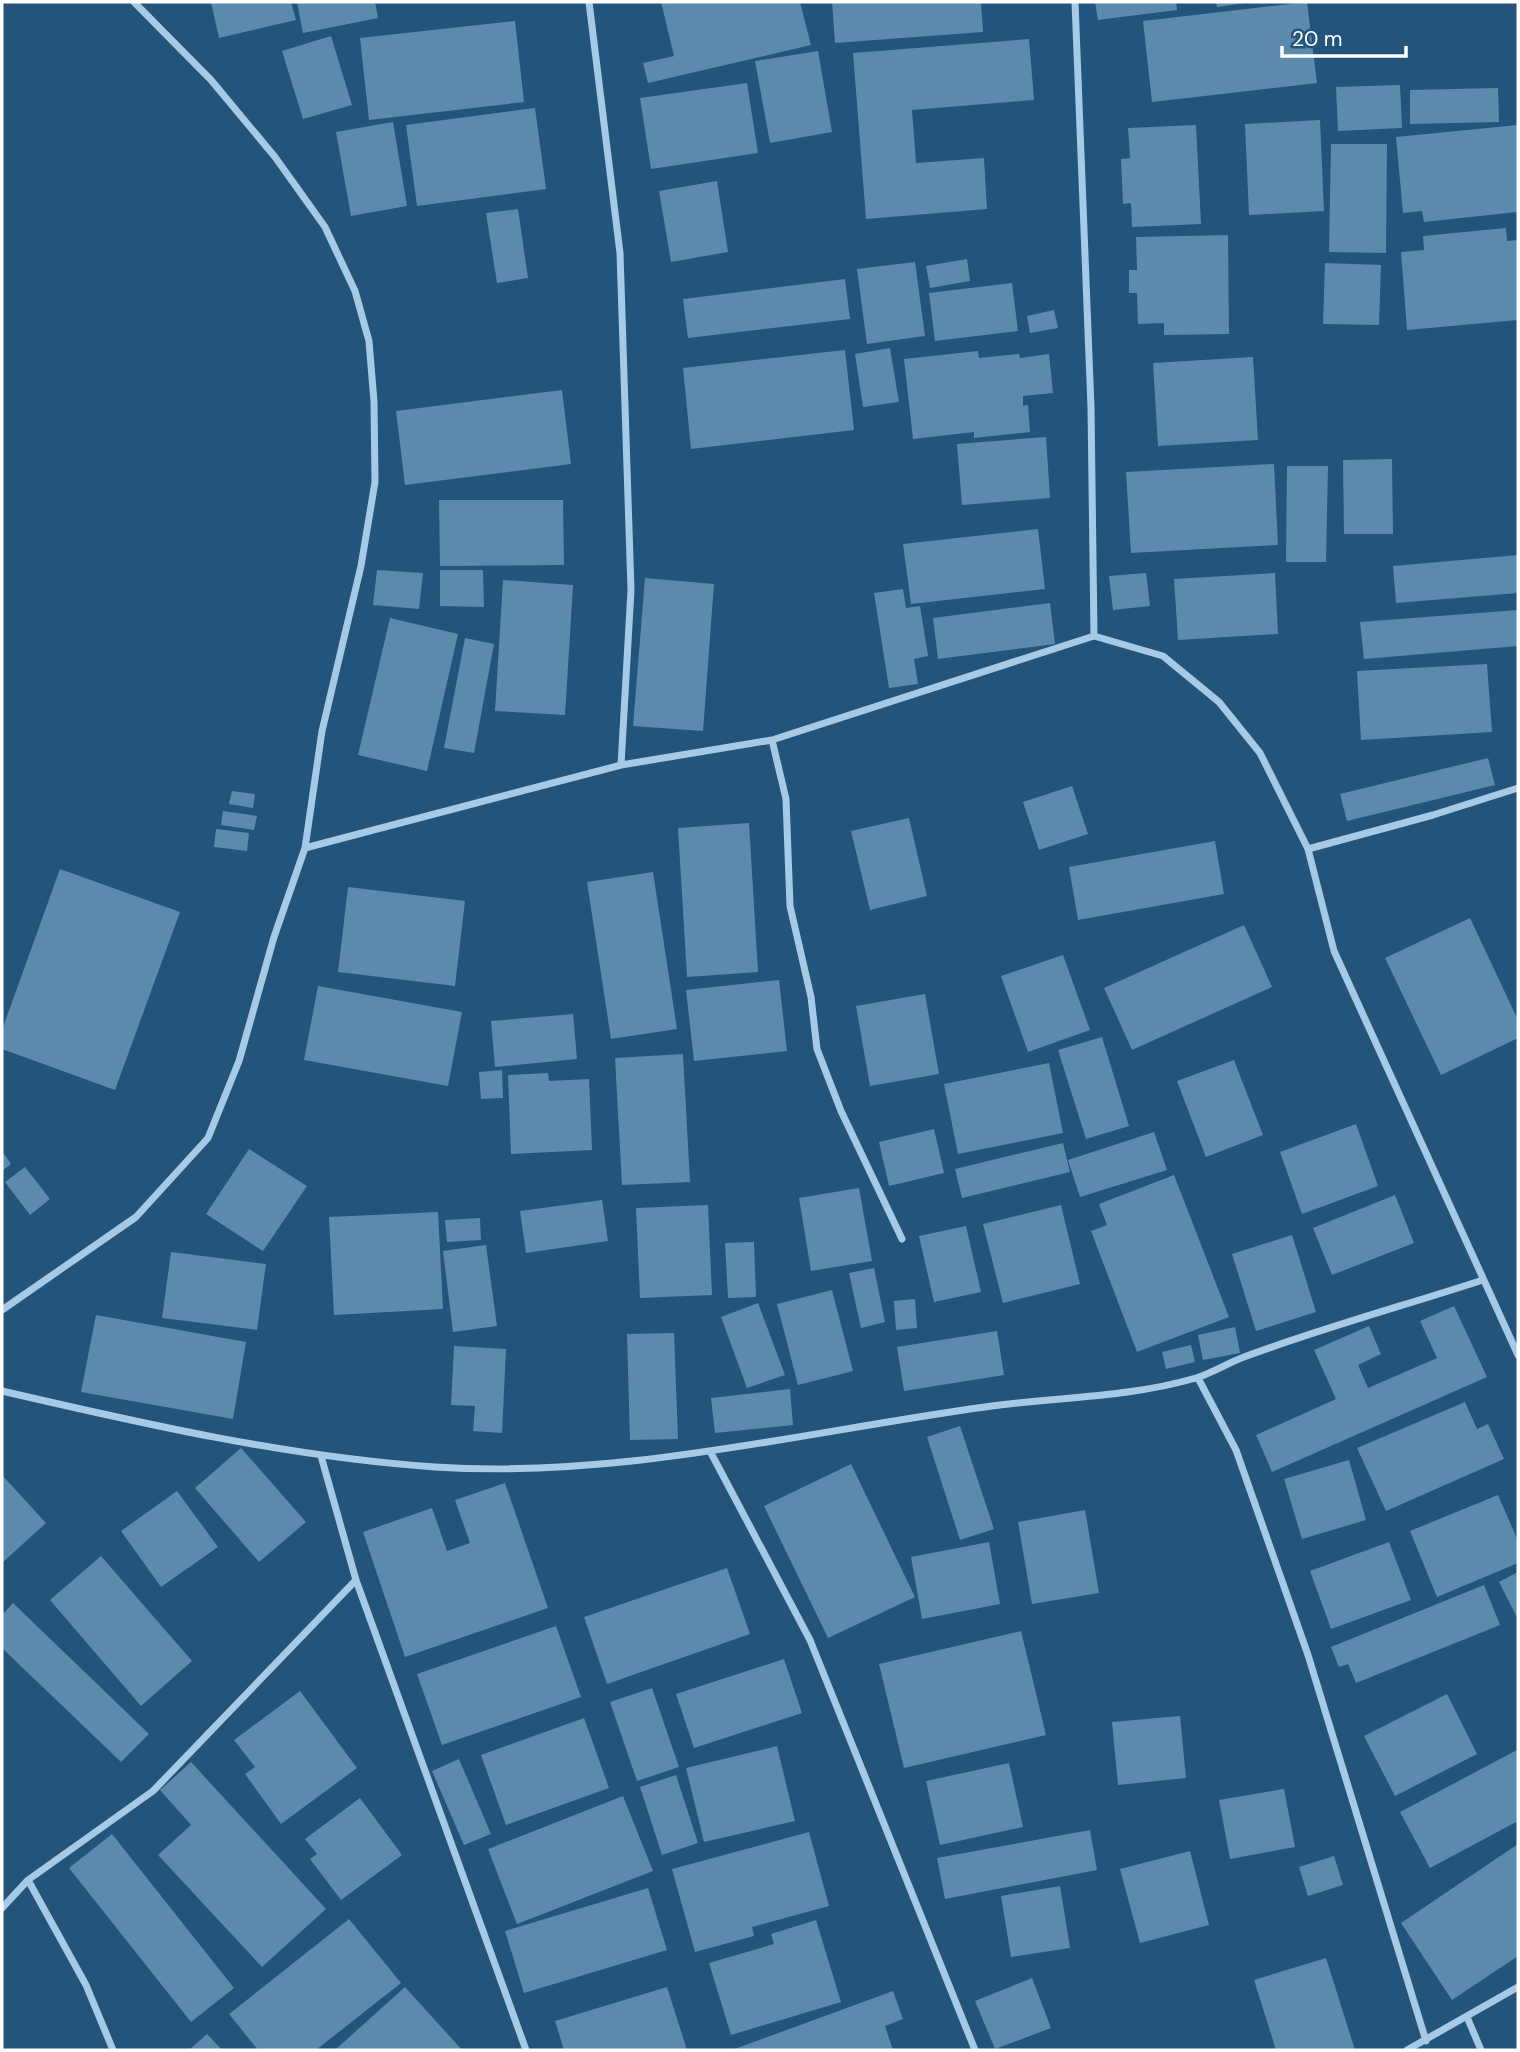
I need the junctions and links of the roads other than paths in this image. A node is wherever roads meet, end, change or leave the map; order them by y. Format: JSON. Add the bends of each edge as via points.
{"nodes":[{"id":1,"x":134,"y":2,"type":"edge"},
{"id":2,"x":589,"y":2,"type":"edge"},
{"id":3,"x":1075,"y":2,"type":"edge"},
{"id":4,"x":1094,"y":636,"type":"junction"},
{"id":5,"x":772,"y":740,"type":"junction"},
{"id":6,"x":621,"y":765,"type":"junction"},
{"id":7,"x":1518,"y":788,"type":"edge"},
{"id":8,"x":305,"y":848,"type":"junction"},
{"id":9,"x":1308,"y":849,"type":"junction"},
{"id":10,"x":902,"y":1239,"type":"dead end"},
{"id":11,"x":1483,"y":1280,"type":"junction"},
{"id":12,"x":2,"y":1310,"type":"edge"},
{"id":13,"x":1518,"y":1352,"type":"edge"},
{"id":14,"x":1198,"y":1378,"type":"junction"},
{"id":15,"x":2,"y":1391,"type":"edge"},
{"id":16,"x":711,"y":1453,"type":"junction"},
{"id":17,"x":321,"y":1456,"type":"junction"},
{"id":18,"x":356,"y":1580,"type":"junction"},
{"id":19,"x":28,"y":1880,"type":"junction"},
{"id":20,"x":2,"y":1908,"type":"edge"},
{"id":21,"x":1518,"y":1987,"type":"edge"},
{"id":22,"x":1467,"y":2017,"type":"junction"},
{"id":23,"x":1426,"y":2041,"type":"junction"},
{"id":24,"x":113,"y":2050,"type":"edge"},
{"id":25,"x":526,"y":2050,"type":"edge"},
{"id":26,"x":975,"y":2050,"type":"edge"},
{"id":27,"x":1407,"y":2050,"type":"edge"},
{"id":28,"x":1481,"y":2050,"type":"edge"}],
"edges":[{"from":1,"to":8,"type":"street","via":[[211,80],[325,228],[355,291],[369,341],[375,482],[362,566],[322,732]]},
{"from":2,"to":6,"type":"street","via":[[620,253],[631,590]]},
{"from":3,"to":4,"type":"street","via":[[1091,407]]},
{"from":4,"to":5,"type":"street"},
{"from":4,"to":9,"type":"street","via":[[1163,656],[1219,702],[1260,753]]},
{"from":5,"to":6,"type":"street"},
{"from":5,"to":10,"type":"street","via":[[786,799],[790,906],[811,997],[817,1049],[845,1122]]},
{"from":6,"to":8,"type":"street"},
{"from":7,"to":9,"type":"street"},
{"from":8,"to":12,"type":"street","via":[[239,1061],[208,1138],[136,1217]]},
{"from":9,"to":11,"type":"street","via":[[1334,951]]},
{"from":11,"to":13,"type":"street"},
{"from":11,"to":14,"type":"street","via":[[1242,1358]]},
{"from":14,"to":16,"type":"street"},
{"from":14,"to":23,"type":"street","via":[[1236,1450],[1303,1642]]},
{"from":15,"to":17,"type":"street"},
{"from":16,"to":17,"type":"street","via":[[542,1468],[438,1467]]},
{"from":16,"to":26,"type":"street","via":[[810,1640]]},
{"from":17,"to":18,"type":"street"},
{"from":18,"to":19,"type":"street","via":[[153,1791]]},
{"from":18,"to":25,"type":"street"},
{"from":19,"to":20,"type":"street"},
{"from":19,"to":24,"type":"street","via":[[86,1985]]},
{"from":21,"to":22,"type":"street"},
{"from":22,"to":23,"type":"street"},
{"from":22,"to":28,"type":"street"},
{"from":23,"to":27,"type":"street"}]}
